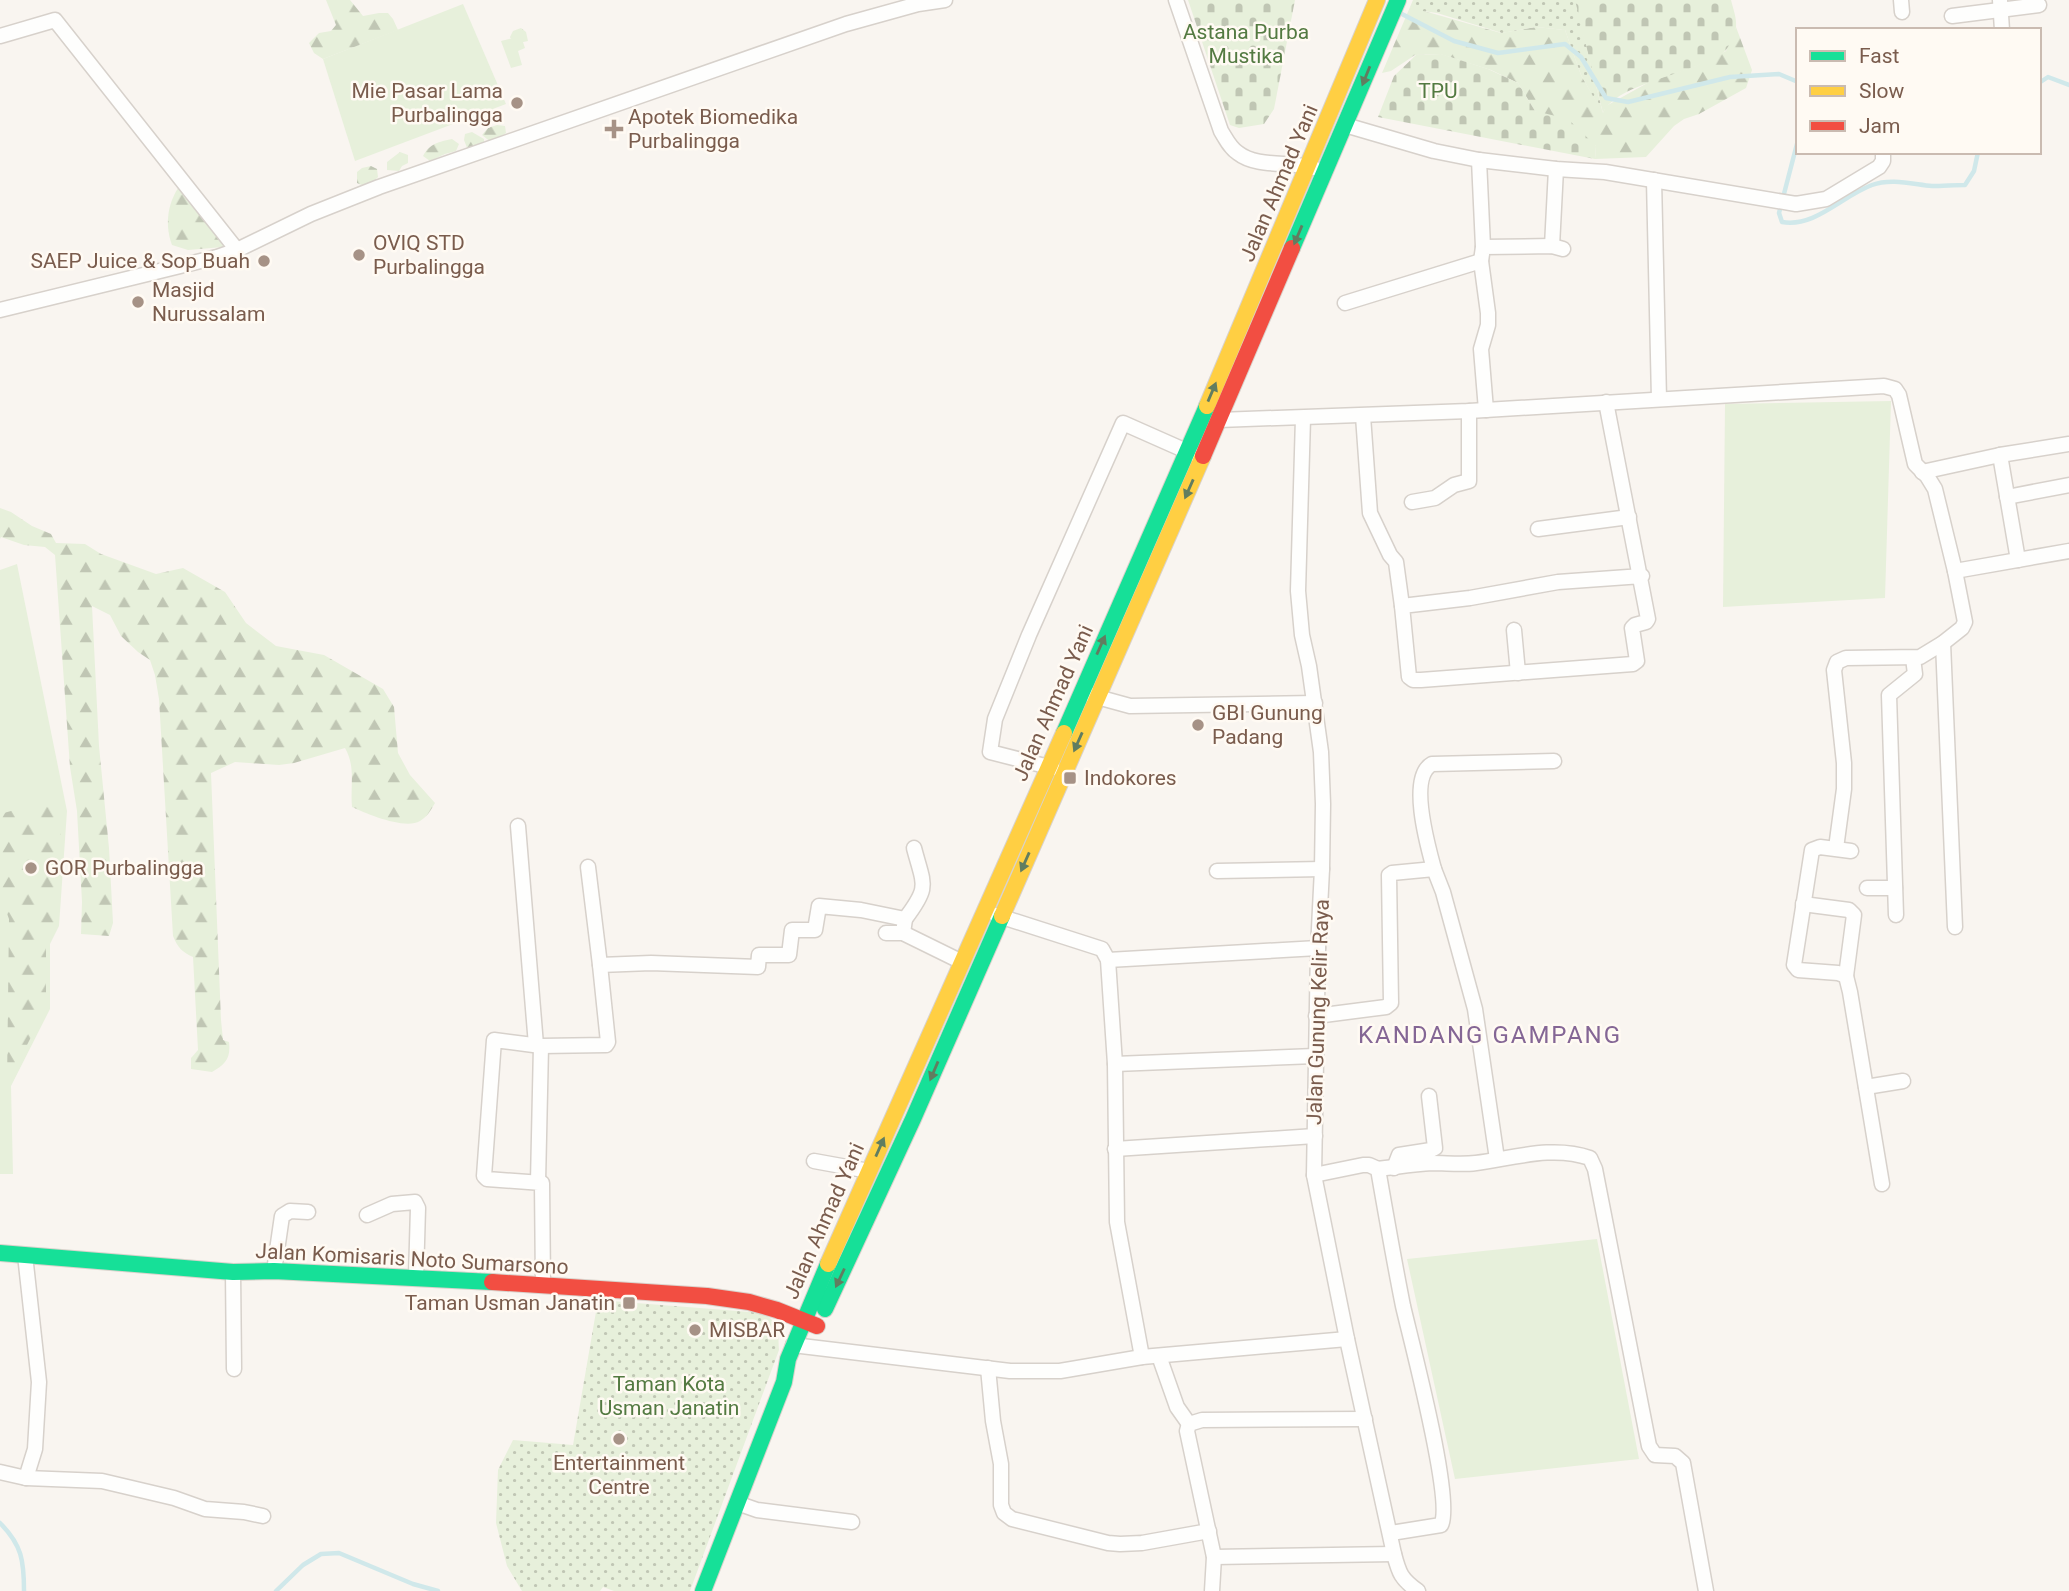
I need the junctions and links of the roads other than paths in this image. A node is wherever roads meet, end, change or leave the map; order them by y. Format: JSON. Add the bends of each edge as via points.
{"nodes":[{"id":1,"x":945,"y":0,"type":"edge"},
{"id":2,"x":1176,"y":0,"type":"edge"},
{"id":3,"x":918,"y":2,"type":"edge"},
{"id":4,"x":1375,"y":4,"type":"edge"},
{"id":5,"x":2000,"y":5,"type":"edge"},
{"id":6,"x":2039,"y":5,"type":"dead end"},
{"id":7,"x":1395,"y":6,"type":"edge"},
{"id":8,"x":1952,"y":16,"type":"dead end"},
{"id":9,"x":2002,"y":28,"type":"edge"},
{"id":10,"x":0,"y":37,"type":"edge"},
{"id":11,"x":1345,"y":125,"type":"junction"},
{"id":12,"x":1883,"y":154,"type":"edge"},
{"id":13,"x":1479,"y":160,"type":"junction"},
{"id":14,"x":1317,"y":169,"type":"junction"},
{"id":15,"x":1556,"y":169,"type":"junction"},
{"id":16,"x":1654,"y":180,"type":"junction"},
{"id":17,"x":237,"y":250,"type":"junction"},
{"id":18,"x":1483,"y":254,"type":"junction"},
{"id":19,"x":1345,"y":303,"type":"dead end"},
{"id":20,"x":0,"y":310,"type":"edge"},
{"id":21,"x":1659,"y":399,"type":"junction"},
{"id":22,"x":1606,"y":402,"type":"junction"},
{"id":23,"x":1486,"y":410,"type":"junction"},
{"id":24,"x":1469,"y":411,"type":"junction"},
{"id":25,"x":1363,"y":415,"type":"junction"},
{"id":26,"x":1303,"y":418,"type":"junction"},
{"id":27,"x":1219,"y":420,"type":"junction"},
{"id":28,"x":2069,"y":444,"type":"edge"},
{"id":29,"x":1187,"y":451,"type":"junction"},
{"id":30,"x":2000,"y":455,"type":"junction"},
{"id":31,"x":1202,"y":458,"type":"junction"},
{"id":32,"x":1922,"y":472,"type":"junction"},
{"id":33,"x":2069,"y":485,"type":"edge"},
{"id":34,"x":2007,"y":497,"type":"junction"},
{"id":35,"x":1412,"y":502,"type":"dead end"},
{"id":36,"x":1629,"y":517,"type":"junction"},
{"id":37,"x":1538,"y":528,"type":"dead end"},
{"id":38,"x":2069,"y":551,"type":"edge"},
{"id":39,"x":2018,"y":560,"type":"junction"},
{"id":40,"x":1955,"y":571,"type":"junction"},
{"id":41,"x":1642,"y":576,"type":"junction"},
{"id":42,"x":1402,"y":606,"type":"junction"},
{"id":43,"x":1514,"y":630,"type":"dead end"},
{"id":44,"x":1943,"y":643,"type":"junction"},
{"id":45,"x":1913,"y":658,"type":"junction"},
{"id":46,"x":1518,"y":673,"type":"junction"},
{"id":47,"x":1081,"y":692,"type":"junction"},
{"id":48,"x":1097,"y":698,"type":"junction"},
{"id":49,"x":1315,"y":703,"type":"junction"},
{"id":50,"x":1554,"y":761,"type":"dead end"},
{"id":51,"x":1046,"y":771,"type":"junction"},
{"id":52,"x":1062,"y":778,"type":"junction"},
{"id":53,"x":518,"y":826,"type":"dead end"},
{"id":54,"x":914,"y":848,"type":"dead end"},
{"id":55,"x":1836,"y":848,"type":"junction"},
{"id":56,"x":1852,"y":851,"type":"dead end"},
{"id":57,"x":588,"y":867,"type":"dead end"},
{"id":58,"x":1322,"y":869,"type":"junction"},
{"id":59,"x":1434,"y":869,"type":"junction"},
{"id":60,"x":1217,"y":870,"type":"dead end"},
{"id":61,"x":1867,"y":888,"type":"dead end"},
{"id":62,"x":1895,"y":888,"type":"junction"},
{"id":63,"x":1803,"y":904,"type":"junction"},
{"id":64,"x":984,"y":911,"type":"junction"},
{"id":65,"x":1896,"y":915,"type":"dead end"},
{"id":66,"x":1001,"y":916,"type":"junction"},
{"id":67,"x":904,"y":926,"type":"junction"},
{"id":68,"x":1955,"y":927,"type":"dead end"},
{"id":69,"x":886,"y":933,"type":"dead end"},
{"id":70,"x":1318,"y":948,"type":"junction"},
{"id":71,"x":1108,"y":960,"type":"junction"},
{"id":72,"x":962,"y":962,"type":"junction"},
{"id":73,"x":600,"y":965,"type":"junction"},
{"id":74,"x":1846,"y":976,"type":"junction"},
{"id":75,"x":1316,"y":1016,"type":"junction"},
{"id":76,"x":539,"y":1046,"type":"junction"},
{"id":77,"x":1315,"y":1056,"type":"junction"},
{"id":78,"x":1115,"y":1064,"type":"junction"},
{"id":79,"x":1903,"y":1081,"type":"dead end"},
{"id":80,"x":1866,"y":1087,"type":"junction"},
{"id":81,"x":1429,"y":1096,"type":"dead end"},
{"id":82,"x":1315,"y":1136,"type":"junction"},
{"id":83,"x":1115,"y":1149,"type":"junction"},
{"id":84,"x":1496,"y":1154,"type":"junction"},
{"id":85,"x":814,"y":1161,"type":"dead end"},
{"id":86,"x":1395,"y":1163,"type":"junction"},
{"id":87,"x":1314,"y":1165,"type":"junction"},
{"id":88,"x":1378,"y":1170,"type":"junction"},
{"id":89,"x":869,"y":1171,"type":"junction"},
{"id":90,"x":538,"y":1182,"type":"junction"},
{"id":91,"x":1882,"y":1184,"type":"dead end"},
{"id":92,"x":308,"y":1212,"type":"dead end"},
{"id":93,"x":368,"y":1215,"type":"dead end"},
{"id":94,"x":0,"y":1253,"type":"edge"},
{"id":95,"x":25,"y":1255,"type":"junction"},
{"id":96,"x":274,"y":1271,"type":"junction"},
{"id":97,"x":233,"y":1272,"type":"junction"},
{"id":98,"x":416,"y":1277,"type":"junction"},
{"id":99,"x":543,"y":1285,"type":"junction"},
{"id":100,"x":810,"y":1324,"type":"junction"},
{"id":101,"x":1347,"y":1339,"type":"junction"},
{"id":102,"x":799,"y":1346,"type":"junction"},
{"id":103,"x":1159,"y":1356,"type":"junction"},
{"id":104,"x":1142,"y":1357,"type":"junction"},
{"id":105,"x":988,"y":1368,"type":"junction"},
{"id":106,"x":234,"y":1369,"type":"dead end"},
{"id":107,"x":1365,"y":1419,"type":"junction"},
{"id":108,"x":1189,"y":1424,"type":"junction"},
{"id":109,"x":0,"y":1472,"type":"edge"},
{"id":110,"x":26,"y":1478,"type":"junction"},
{"id":111,"x":737,"y":1503,"type":"junction"},
{"id":112,"x":263,"y":1516,"type":"dead end"},
{"id":113,"x":852,"y":1522,"type":"dead end"},
{"id":114,"x":1209,"y":1531,"type":"junction"},
{"id":115,"x":1391,"y":1533,"type":"junction"},
{"id":116,"x":1394,"y":1554,"type":"junction"},
{"id":117,"x":1214,"y":1557,"type":"junction"},
{"id":118,"x":703,"y":1591,"type":"edge"},
{"id":119,"x":1212,"y":1591,"type":"edge"},
{"id":120,"x":1418,"y":1591,"type":"edge"},
{"id":121,"x":1706,"y":1591,"type":"edge"}],
"edges":[{"from":1,"to":3,"type":"street"},
{"from":2,"to":14,"type":"street","via":[[1231,146],[1257,162]]},
{"from":3,"to":17,"type":"street","via":[[379,187]]},
{"from":4,"to":14,"type":"main road","name":"Jalan Ahmad Yani"},
{"from":5,"to":6,"type":"street"},
{"from":5,"to":8,"type":"street"},
{"from":5,"to":9,"type":"street"},
{"from":7,"to":11,"type":"main road","name":"Jalan Ahmad Yani","one_way":true},
{"from":10,"to":17,"type":"street","via":[[55,20]]},
{"from":11,"to":13,"type":"street"},
{"from":11,"to":14,"type":"main road","name":"Jalan Ahmad Yani"},
{"from":12,"to":16,"type":"street","via":[[1879,167],[1826,199],[1796,204]]},
{"from":13,"to":15,"type":"street"},
{"from":13,"to":18,"type":"street"},
{"from":14,"to":27,"type":"main road","name":"Jalan Ahmad Yani","one_way":true},
{"from":29,"to":14,"type":"main road","name":"Jalan Ahmad Yani","one_way":true},
{"from":15,"to":16,"type":"street"},
{"from":15,"to":18,"type":"street","via":[[1558,248]]},
{"from":16,"to":21,"type":"street"},
{"from":17,"to":20,"type":"street"},
{"from":18,"to":19,"type":"street"},
{"from":18,"to":23,"type":"street","via":[[1488,313],[1481,349]]},
{"from":21,"to":22,"type":"street"},
{"from":21,"to":32,"type":"street","via":[[1891,387],[1899,395],[1915,464]]},
{"from":22,"to":23,"type":"street"},
{"from":22,"to":36,"type":"street"},
{"from":23,"to":24,"type":"street"},
{"from":24,"to":25,"type":"street"},
{"from":24,"to":35,"type":"street","via":[[1469,481],[1435,498]]},
{"from":25,"to":26,"type":"street"},
{"from":25,"to":42,"type":"street","via":[[1368,505],[1396,562]]},
{"from":26,"to":27,"type":"street"},
{"from":26,"to":49,"type":"street","name":"Jalan Gunung Kelir Raya","via":[[1298,591]]},
{"from":27,"to":31,"type":"main road","name":"Jalan Ahmad Yani"},
{"from":28,"to":30,"type":"street"},
{"from":29,"to":31,"type":"street"},
{"from":47,"to":29,"type":"main road","name":"Jalan Ahmad Yani","one_way":true},
{"from":29,"to":51,"type":"street","via":[[1123,424],[1048,589],[995,719],[990,752]]},
{"from":30,"to":32,"type":"street"},
{"from":30,"to":34,"type":"street"},
{"from":31,"to":48,"type":"main road","name":"Jalan Ahmad Yani","one_way":true},
{"from":32,"to":40,"type":"street","via":[[1935,489]]},
{"from":33,"to":34,"type":"street"},
{"from":34,"to":39,"type":"street"},
{"from":36,"to":37,"type":"street"},
{"from":36,"to":41,"type":"street"},
{"from":38,"to":39,"type":"street"},
{"from":39,"to":40,"type":"street"},
{"from":40,"to":44,"type":"street","via":[[1965,624]]},
{"from":41,"to":42,"type":"street","via":[[1558,582]]},
{"from":41,"to":46,"type":"street","via":[[1648,618],[1632,628],[1635,663]]},
{"from":42,"to":46,"type":"street","via":[[1411,679]]},
{"from":43,"to":46,"type":"street"},
{"from":44,"to":45,"type":"street"},
{"from":44,"to":68,"type":"street"},
{"from":45,"to":55,"type":"street","via":[[1846,658],[1835,665],[1844,763]]},
{"from":45,"to":62,"type":"street","via":[[1915,674],[1889,695]]},
{"from":47,"to":48,"type":"street"},
{"from":47,"to":51,"type":"main road","name":"Jalan Ahmad Yani"},
{"from":48,"to":49,"type":"street","via":[[1130,706]]},
{"from":48,"to":52,"type":"main road","name":"Jalan Ahmad Yani","one_way":true},
{"from":49,"to":58,"type":"street","name":"Jalan Gunung Kelir Raya","via":[[1321,752]]},
{"from":50,"to":59,"type":"street","via":[[1432,764],[1426,768],[1421,811]]},
{"from":51,"to":52,"type":"street"},
{"from":51,"to":64,"type":"main road","name":"Jalan Ahmad Yani"},
{"from":52,"to":66,"type":"main road","name":"Jalan Ahmad Yani","one_way":true},
{"from":53,"to":76,"type":"street"},
{"from":54,"to":67,"type":"street","via":[[924,886]]},
{"from":55,"to":56,"type":"street"},
{"from":55,"to":63,"type":"street","via":[[1812,850]]},
{"from":57,"to":73,"type":"street"},
{"from":58,"to":60,"type":"street"},
{"from":58,"to":70,"type":"street","name":"Jalan Gunung Kelir Raya"},
{"from":59,"to":75,"type":"street","via":[[1389,875],[1391,1003]]},
{"from":59,"to":84,"type":"street","via":[[1475,1009]]},
{"from":61,"to":62,"type":"street"},
{"from":62,"to":65,"type":"street"},
{"from":63,"to":74,"type":"street","via":[[1849,910],[1854,915]]},
{"from":63,"to":74,"type":"street","via":[[1795,968]]},
{"from":64,"to":66,"type":"street"},
{"from":64,"to":72,"type":"main road","name":"Jalan Ahmad Yani"},
{"from":66,"to":71,"type":"street","via":[[1102,948]]},
{"from":66,"to":100,"type":"main road","name":"Jalan Ahmad Yani","one_way":true,"via":[[913,1119]]},
{"from":67,"to":69,"type":"street"},
{"from":67,"to":72,"type":"street"},
{"from":67,"to":73,"type":"street","via":[[862,910],[820,906],[815,930],[792,930],[789,955],[759,955],[758,967]]},
{"from":70,"to":71,"type":"street"},
{"from":70,"to":75,"type":"street","name":"Jalan Gunung Kelir Raya"},
{"from":71,"to":78,"type":"street"},
{"from":89,"to":72,"type":"main road","name":"Jalan Ahmad Yani","one_way":true},
{"from":73,"to":76,"type":"street","via":[[607,1044]]},
{"from":74,"to":80,"type":"street"},
{"from":75,"to":77,"type":"street","name":"Jalan Gunung Kelir Raya"},
{"from":76,"to":90,"type":"street"},
{"from":76,"to":90,"type":"street","via":[[493,1042],[484,1172],[487,1179]]},
{"from":77,"to":78,"type":"street"},
{"from":77,"to":82,"type":"street","name":"Jalan Gunung Kelir Raya"},
{"from":78,"to":83,"type":"street"},
{"from":79,"to":80,"type":"street"},
{"from":80,"to":91,"type":"street"},
{"from":81,"to":86,"type":"street","via":[[1435,1148],[1402,1154]]},
{"from":82,"to":83,"type":"street"},
{"from":82,"to":87,"type":"street","name":"Jalan Gunung Kelir Raya"},
{"from":83,"to":104,"type":"street","via":[[1117,1222]]},
{"from":84,"to":86,"type":"street","via":[[1460,1165]]},
{"from":84,"to":121,"type":"street","via":[[1566,1153],[1594,1163],[1648,1446],[1655,1454],[1675,1456],[1683,1463]]},
{"from":85,"to":89,"type":"street"},
{"from":86,"to":88,"type":"street"},
{"from":87,"to":88,"type":"street","via":[[1363,1165]]},
{"from":87,"to":101,"type":"street","name":"Jalan Gunung Kelir Raya"},
{"from":88,"to":115,"type":"street","via":[[1440,1474],[1444,1517],[1441,1525]]},
{"from":89,"to":100,"type":"main road","name":"Jalan Ahmad Yani"},
{"from":90,"to":99,"type":"street","via":[[543,1186]]},
{"from":92,"to":96,"type":"street","via":[[290,1211],[282,1216]]},
{"from":93,"to":98,"type":"street","via":[[392,1204],[415,1202]]},
{"from":94,"to":95,"type":"main road","name":"Jalan Komisaris Noto Sumarsono"},
{"from":95,"to":97,"type":"main road","name":"Jalan Komisaris Noto Sumarsono"},
{"from":95,"to":110,"type":"street","via":[[39,1382],[35,1449]]},
{"from":96,"to":97,"type":"main road","name":"Jalan Komisaris Noto Sumarsono"},
{"from":96,"to":98,"type":"main road","name":"Jalan Komisaris Noto Sumarsono"},
{"from":97,"to":106,"type":"street"},
{"from":98,"to":99,"type":"main road","name":"Jalan Komisaris Noto Sumarsono"},
{"from":99,"to":100,"type":"main road","name":"Jalan Komisaris Noto Sumarsono","via":[[738,1300]]},
{"from":100,"to":102,"type":"main road","name":"Jalan Ahmad Yani"},
{"from":101,"to":103,"type":"street"},
{"from":101,"to":107,"type":"street","name":"Jalan Gunung Kelir Raya"},
{"from":102,"to":105,"type":"street"},
{"from":102,"to":111,"type":"main road","name":"Jalan Ahmad Yani","via":[[794,1372],[784,1382]]},
{"from":103,"to":104,"type":"street"},
{"from":103,"to":108,"type":"street","via":[[1177,1407]]},
{"from":104,"to":105,"type":"street","via":[[1060,1371]]},
{"from":105,"to":114,"type":"street","via":[[1002,1471],[1001,1505],[1006,1516],[1108,1544]]},
{"from":107,"to":108,"type":"street","via":[[1202,1420]]},
{"from":107,"to":115,"type":"street","name":"Jalan Gunung Kelir Raya"},
{"from":108,"to":114,"type":"street"},
{"from":109,"to":110,"type":"street"},
{"from":110,"to":112,"type":"street","via":[[102,1481],[205,1509]]},
{"from":111,"to":113,"type":"street","via":[[757,1510]]},
{"from":111,"to":118,"type":"main road","name":"Jalan Ahmad Yani"},
{"from":114,"to":117,"type":"street"},
{"from":115,"to":116,"type":"street","name":"Jalan Gunung Kelir Raya"},
{"from":116,"to":117,"type":"street"},
{"from":116,"to":120,"type":"street","name":"Jalan Gunung Kelir Raya","via":[[1401,1576]]},
{"from":117,"to":119,"type":"street"}]}
